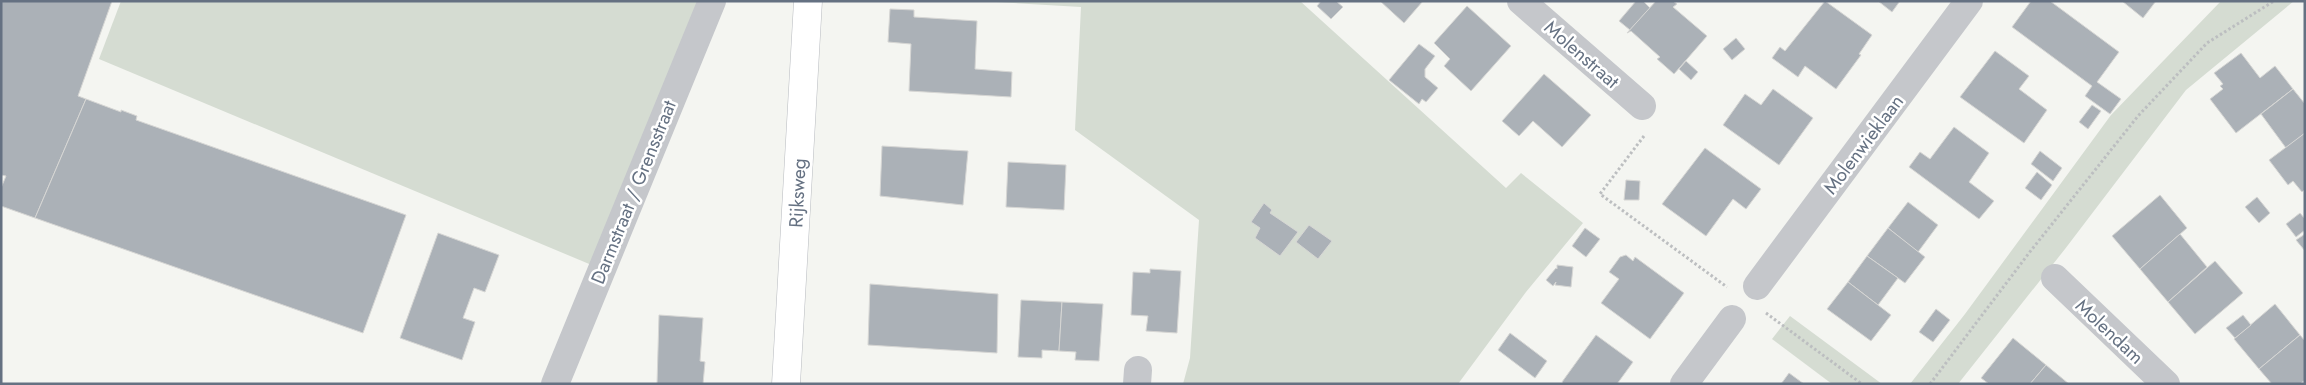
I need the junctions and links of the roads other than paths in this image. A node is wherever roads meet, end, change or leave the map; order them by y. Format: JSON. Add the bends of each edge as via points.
{"nodes":[{"id":1,"x":712,"y":1,"type":"edge"},
{"id":2,"x":808,"y":1,"type":"edge"},
{"id":3,"x":1521,"y":1,"type":"edge"},
{"id":4,"x":1968,"y":1,"type":"edge"},
{"id":5,"x":1642,"y":106,"type":"road end"},
{"id":6,"x":2055,"y":278,"type":"dead end"},
{"id":7,"x":1750,"y":295,"type":"road end"},
{"id":8,"x":1732,"y":319,"type":"dead end"},
{"id":9,"x":555,"y":384,"type":"edge"},
{"id":10,"x":786,"y":384,"type":"edge"},
{"id":11,"x":1684,"y":384,"type":"edge"},
{"id":12,"x":2166,"y":384,"type":"edge"}],
"edges":[{"from":1,"to":9,"type":"street","name":"Darmstraat / Grensstraat"},
{"from":2,"to":10,"type":"main road","name":"Rijksweg"},
{"from":3,"to":5,"type":"street","name":"Molenstraat"},
{"from":4,"to":7,"type":"street","name":"Molenwieklaan"},
{"from":6,"to":12,"type":"street","name":"Molendam"},
{"from":8,"to":11,"type":"street"}]}
